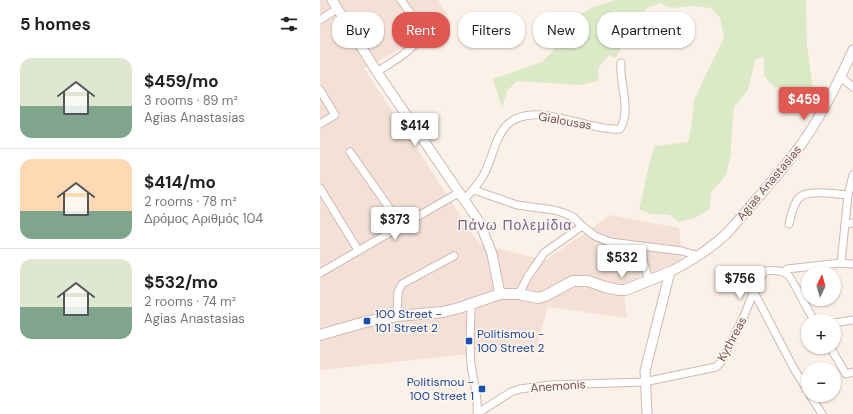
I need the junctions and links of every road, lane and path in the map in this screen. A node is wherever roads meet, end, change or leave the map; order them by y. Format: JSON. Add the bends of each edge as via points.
{"nodes":[{"id":1,"x":332,"y":0,"type":"edge"},
{"id":2,"x":402,"y":0,"type":"edge"},
{"id":3,"x":337,"y":9,"type":"junction"},
{"id":4,"x":320,"y":20,"type":"edge"},
{"id":5,"x":853,"y":50,"type":"edge"},
{"id":6,"x":621,"y":63,"type":"dead end"},
{"id":7,"x":377,"y":72,"type":"junction"},
{"id":8,"x":841,"y":77,"type":"junction"},
{"id":9,"x":853,"y":87,"type":"edge"},
{"id":10,"x":320,"y":90,"type":"edge"},
{"id":11,"x":320,"y":124,"type":"edge"},
{"id":12,"x":350,"y":152,"type":"dead end"},
{"id":13,"x":853,"y":175,"type":"edge"},
{"id":14,"x":320,"y":188,"type":"edge"},
{"id":15,"x":474,"y":190,"type":"junction"},
{"id":16,"x":848,"y":195,"type":"junction"},
{"id":17,"x":462,"y":196,"type":"junction"},
{"id":18,"x":853,"y":223,"type":"edge"},
{"id":19,"x":789,"y":224,"type":"dead end"},
{"id":20,"x":845,"y":224,"type":"junction"},
{"id":21,"x":402,"y":226,"type":"junction"},
{"id":22,"x":582,"y":226,"type":"junction"},
{"id":23,"x":642,"y":247,"type":"junction"},
{"id":24,"x":358,"y":250,"type":"junction"},
{"id":25,"x":454,"y":256,"type":"dead end"},
{"id":26,"x":699,"y":256,"type":"junction"},
{"id":27,"x":841,"y":263,"type":"junction"},
{"id":28,"x":853,"y":264,"type":"edge"},
{"id":29,"x":670,"y":272,"type":"junction"},
{"id":30,"x":783,"y":272,"type":"junction"},
{"id":31,"x":320,"y":273,"type":"edge"},
{"id":32,"x":649,"y":281,"type":"junction"},
{"id":33,"x":754,"y":292,"type":"junction"},
{"id":34,"x":500,"y":294,"type":"junction"},
{"id":35,"x":519,"y":294,"type":"junction"},
{"id":36,"x":471,"y":305,"type":"junction"},
{"id":37,"x":810,"y":314,"type":"edge"},
{"id":38,"x":397,"y":316,"type":"junction"},
{"id":39,"x":853,"y":320,"type":"edge"},
{"id":40,"x":841,"y":322,"type":"edge"},
{"id":41,"x":320,"y":334,"type":"edge"},
{"id":42,"x":834,"y":354,"type":"edge"},
{"id":43,"x":853,"y":372,"type":"edge"},
{"id":44,"x":801,"y":380,"type":"edge"},
{"id":45,"x":644,"y":382,"type":"junction"},
{"id":46,"x":814,"y":402,"type":"edge"},
{"id":47,"x":478,"y":413,"type":"edge"},
{"id":48,"x":647,"y":414,"type":"edge"},
{"id":49,"x":822,"y":414,"type":"edge"}],
"edges":[{"from":1,"to":3,"type":"street"},
{"from":2,"to":7,"type":"street","via":[[416,23],[418,40],[414,47]]},
{"from":3,"to":4,"type":"street"},
{"from":3,"to":7,"type":"street"},
{"from":5,"to":8,"type":"street","name":"Agias Anastasias"},
{"from":6,"to":15,"type":"street","name":"Gialousas","via":[[626,111],[625,121],[620,129],[610,130],[559,118],[531,115],[518,118],[506,126],[497,141],[484,176]]},
{"from":7,"to":17,"type":"street"},
{"from":8,"to":9,"type":"street"},
{"from":8,"to":26,"type":"street","name":"Agias Anastasias","via":[[799,147],[729,231]]},
{"from":10,"to":11,"type":"street","via":[[335,114]]},
{"from":12,"to":21,"type":"street"},
{"from":13,"to":16,"type":"street"},
{"from":14,"to":24,"type":"street"},
{"from":15,"to":17,"type":"street","name":"Gialousas"},
{"from":15,"to":22,"type":"street","via":[[517,206],[564,213]]},
{"from":16,"to":19,"type":"street","via":[[803,195],[796,203]]},
{"from":16,"to":20,"type":"street"},
{"from":17,"to":21,"type":"street","name":"Gialousas"},
{"from":17,"to":34,"type":"street","via":[[487,238]]},
{"from":18,"to":20,"type":"street"},
{"from":20,"to":27,"type":"street"},
{"from":21,"to":24,"type":"street","name":"Gialousas"},
{"from":22,"to":23,"type":"street","via":[[595,236],[610,242]]},
{"from":22,"to":35,"type":"street","via":[[544,253]]},
{"from":23,"to":26,"type":"street","via":[[682,251]]},
{"from":23,"to":32,"type":"street"},
{"from":24,"to":31,"type":"street","name":"Gialousas"},
{"from":25,"to":38,"type":"street","via":[[402,284],[398,292]]},
{"from":26,"to":29,"type":"street","name":"Agias Anastasias"},
{"from":27,"to":28,"type":"street"},
{"from":27,"to":30,"type":"street","via":[[788,269]]},
{"from":29,"to":32,"type":"main road","name":"Agias Anastasias"},
{"from":29,"to":45,"type":"street","via":[[646,364]]},
{"from":30,"to":33,"type":"street","name":"Kythreas","via":[[765,271]]},
{"from":30,"to":37,"type":"street","via":[[792,278]]},
{"from":32,"to":35,"type":"main road","name":"Agias Anastasias","via":[[619,290],[581,280],[566,284],[545,296],[530,297]]},
{"from":33,"to":44,"type":"street"},
{"from":33,"to":45,"type":"street","name":"Kythreas","via":[[734,337],[716,367]]},
{"from":34,"to":35,"type":"main road","name":"Agias Anastasias"},
{"from":34,"to":36,"type":"main road"},
{"from":36,"to":38,"type":"main road","via":[[443,312]]},
{"from":36,"to":47,"type":"street","via":[[471,362]]},
{"from":38,"to":41,"type":"main road"},
{"from":39,"to":40,"type":"street"},
{"from":42,"to":43,"type":"street","via":[[846,374]]},
{"from":45,"to":47,"type":"street","name":"Anemonis","via":[[520,388]]},
{"from":45,"to":48,"type":"street"},
{"from":46,"to":49,"type":"street"}]}
